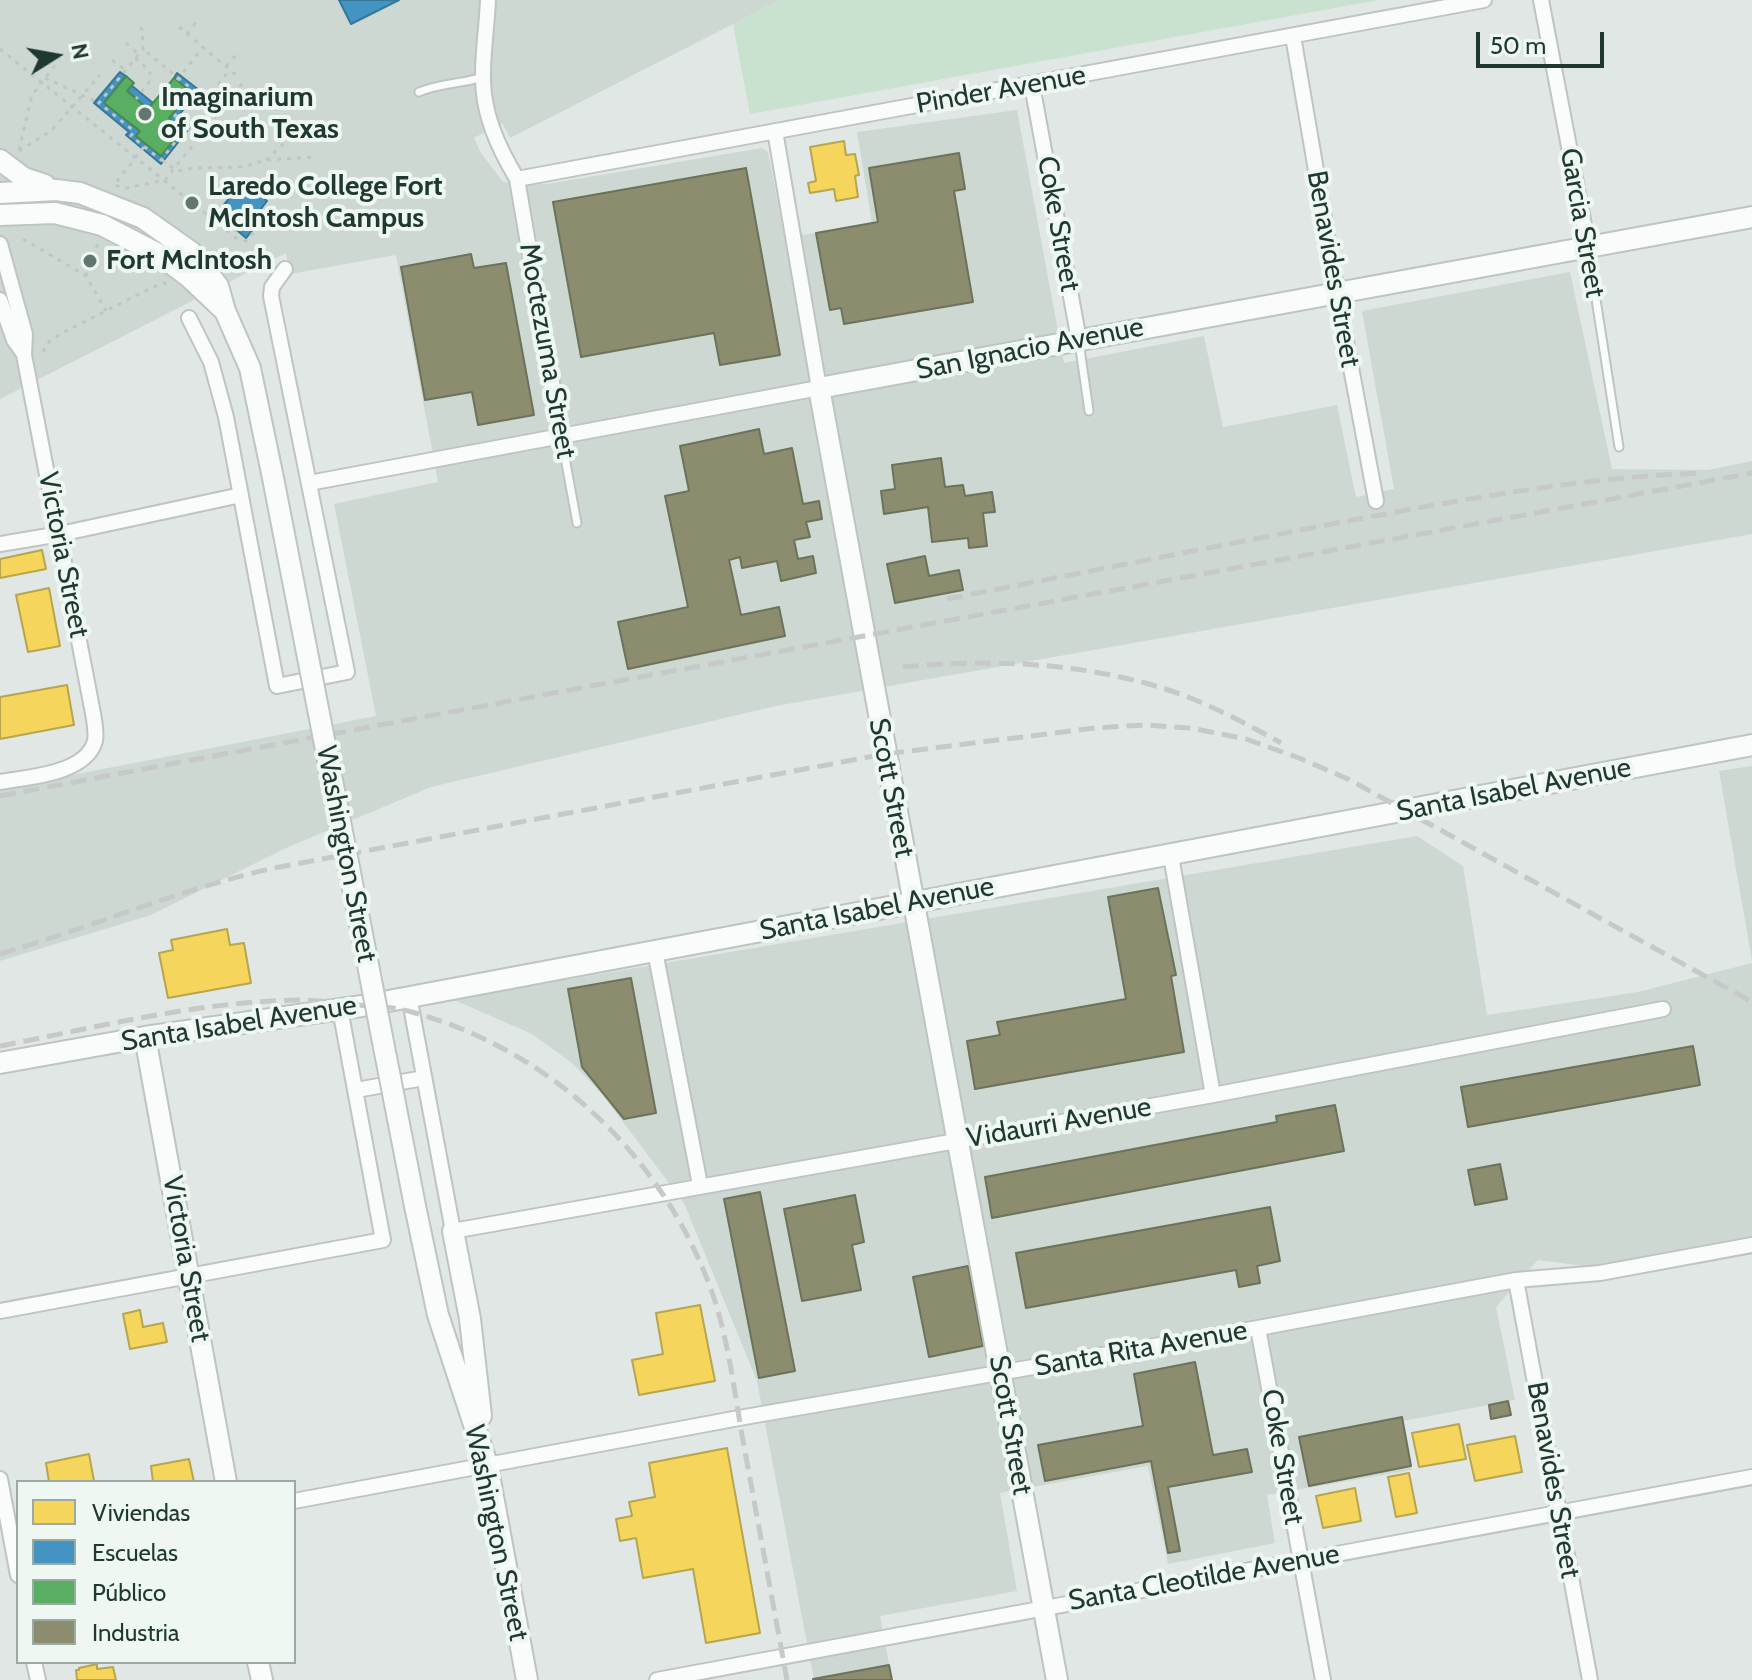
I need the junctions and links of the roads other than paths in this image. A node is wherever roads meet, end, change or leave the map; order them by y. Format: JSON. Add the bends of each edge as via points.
{"nodes":[{"id":1,"x":488,"y":0,"type":"edge"},
{"id":2,"x":1484,"y":0,"type":"edge"},
{"id":3,"x":1541,"y":0,"type":"edge"},
{"id":4,"x":1293,"y":36,"type":"junction"},
{"id":5,"x":483,"y":77,"type":"junction"},
{"id":6,"x":1032,"y":85,"type":"junction"},
{"id":7,"x":419,"y":92,"type":"dead end"},
{"id":8,"x":775,"y":131,"type":"junction"},
{"id":9,"x":12,"y":156,"type":"edge"},
{"id":10,"x":517,"y":179,"type":"junction"},
{"id":11,"x":56,"y":190,"type":"junction"},
{"id":12,"x":0,"y":193,"type":"edge"},
{"id":13,"x":0,"y":215,"type":"edge"},
{"id":14,"x":1752,"y":217,"type":"edge"},
{"id":15,"x":0,"y":244,"type":"edge"},
{"id":16,"x":1588,"y":246,"type":"junction"},
{"id":17,"x":285,"y":269,"type":"dead end"},
{"id":18,"x":1337,"y":293,"type":"junction"},
{"id":19,"x":0,"y":300,"type":"edge"},
{"id":20,"x":225,"y":311,"type":"junction"},
{"id":21,"x":189,"y":318,"type":"dead end"},
{"id":22,"x":1079,"y":340,"type":"junction"},
{"id":23,"x":24,"y":355,"type":"junction"},
{"id":24,"x":819,"y":388,"type":"junction"},
{"id":25,"x":1089,"y":411,"type":"dead end"},
{"id":26,"x":561,"y":436,"type":"junction"},
{"id":27,"x":1619,"y":447,"type":"dead end"},
{"id":28,"x":309,"y":483,"type":"junction"},
{"id":29,"x":241,"y":495,"type":"junction"},
{"id":30,"x":1376,"y":501,"type":"dead end"},
{"id":31,"x":577,"y":523,"type":"dead end"},
{"id":32,"x":60,"y":534,"type":"junction"},
{"id":33,"x":0,"y":544,"type":"edge"},
{"id":34,"x":1752,"y":745,"type":"edge"},
{"id":35,"x":0,"y":782,"type":"edge"},
{"id":36,"x":1171,"y":856,"type":"junction"},
{"id":37,"x":912,"y":902,"type":"junction"},
{"id":38,"x":655,"y":951,"type":"junction"},
{"id":39,"x":409,"y":996,"type":"junction"},
{"id":40,"x":340,"y":1009,"type":"junction"},
{"id":41,"x":1663,"y":1009,"type":"dead end"},
{"id":42,"x":145,"y":1037,"type":"junction"},
{"id":43,"x":0,"y":1063,"type":"edge"},
{"id":44,"x":424,"y":1078,"type":"junction"},
{"id":45,"x":356,"y":1090,"type":"junction"},
{"id":46,"x":1213,"y":1095,"type":"junction"},
{"id":47,"x":956,"y":1142,"type":"junction"},
{"id":48,"x":700,"y":1185,"type":"junction"},
{"id":49,"x":453,"y":1231,"type":"junction"},
{"id":50,"x":1752,"y":1245,"type":"edge"},
{"id":51,"x":189,"y":1274,"type":"junction"},
{"id":52,"x":1516,"y":1280,"type":"junction"},
{"id":53,"x":0,"y":1311,"type":"edge"},
{"id":54,"x":1258,"y":1328,"type":"junction"},
{"id":55,"x":1001,"y":1373,"type":"junction"},
{"id":56,"x":487,"y":1464,"type":"junction"},
{"id":57,"x":1752,"y":1477,"type":"edge"},
{"id":58,"x":0,"y":1479,"type":"edge"},
{"id":59,"x":226,"y":1480,"type":"edge"},
{"id":60,"x":296,"y":1501,"type":"edge"},
{"id":61,"x":1559,"y":1512,"type":"junction"},
{"id":62,"x":11,"y":1555,"type":"edge"},
{"id":63,"x":1301,"y":1560,"type":"junction"},
{"id":64,"x":1043,"y":1608,"type":"junction"},
{"id":65,"x":527,"y":1680,"type":"edge"},
{"id":66,"x":657,"y":1680,"type":"edge"},
{"id":67,"x":1057,"y":1680,"type":"edge"},
{"id":68,"x":1323,"y":1680,"type":"edge"},
{"id":69,"x":1590,"y":1680,"type":"edge"}],
"edges":[{"from":1,"to":5,"type":"street","name":"Moctezuma Street"},
{"from":2,"to":4,"type":"street","name":"Pinder Avenue"},
{"from":3,"to":16,"type":"street","name":"Garcia Street"},
{"from":4,"to":6,"type":"street","name":"Pinder Avenue"},
{"from":4,"to":18,"type":"street","name":"Benavides Street"},
{"from":5,"to":7,"type":"lane"},
{"from":5,"to":10,"type":"street","name":"Moctezuma Street","via":[[492,131]]},
{"from":6,"to":8,"type":"street","name":"Pinder Avenue"},
{"from":6,"to":22,"type":"street","name":"Coke Street"},
{"from":8,"to":10,"type":"street","name":"Pinder Avenue"},
{"from":8,"to":24,"type":"street","name":"Scott Street"},
{"from":9,"to":11,"type":"main road","via":[[24,178]]},
{"from":10,"to":26,"type":"street","name":"Moctezuma Street"},
{"from":11,"to":12,"type":"main road"},
{"from":11,"to":20,"type":"main road","name":"Washington Street","via":[[104,202],[166,233],[208,270]]},
{"from":13,"to":20,"type":"main road","via":[[55,213],[102,225],[160,255]]},
{"from":14,"to":16,"type":"main road","name":"San Ignacio Avenue"},
{"from":15,"to":23,"type":"street","name":"Victoria Street","via":[[25,334]]},
{"from":16,"to":18,"type":"main road","name":"San Ignacio Avenue"},
{"from":16,"to":27,"type":"lane","name":"Garcia Street"},
{"from":17,"to":28,"type":"street","via":[[271,296]]},
{"from":18,"to":22,"type":"main road","name":"San Ignacio Avenue"},
{"from":18,"to":30,"type":"street","name":"Benavides Street"},
{"from":19,"to":23,"type":"street","name":"Victoria Street"},
{"from":20,"to":56,"type":"main road","name":"Washington Street","bridge":true,"via":[[250,368],[438,1315]]},
{"from":21,"to":29,"type":"street","via":[[211,362]]},
{"from":22,"to":24,"type":"main road","name":"San Ignacio Avenue"},
{"from":22,"to":25,"type":"lane","name":"Coke Street"},
{"from":23,"to":32,"type":"street","name":"Victoria Street"},
{"from":24,"to":26,"type":"street","name":"San Ignacio Avenue"},
{"from":24,"to":37,"type":"main road","name":"Scott Street"},
{"from":26,"to":28,"type":"street","name":"San Ignacio Avenue"},
{"from":26,"to":31,"type":"lane","name":"Moctezuma Street"},
{"from":28,"to":29,"type":"street","via":[[347,672],[277,686]]},
{"from":29,"to":32,"type":"street"},
{"from":32,"to":33,"type":"street"},
{"from":32,"to":35,"type":"street","name":"Victoria Street","via":[[96,738],[89,754],[61,771]]},
{"from":34,"to":36,"type":"main road","name":"Santa Isabel Avenue"},
{"from":36,"to":37,"type":"main road","name":"Santa Isabel Avenue"},
{"from":36,"to":46,"type":"street"},
{"from":37,"to":38,"type":"main road","name":"Santa Isabel Avenue"},
{"from":37,"to":47,"type":"main road","name":"Scott Street"},
{"from":38,"to":39,"type":"main road","name":"Santa Isabel Avenue"},
{"from":38,"to":48,"type":"street"},
{"from":39,"to":40,"type":"main road","name":"Santa Isabel Avenue"},
{"from":39,"to":44,"type":"street"},
{"from":40,"to":42,"type":"main road","name":"Santa Isabel Avenue"},
{"from":40,"to":45,"type":"street"},
{"from":41,"to":46,"type":"street","name":"Vidaurri Avenue"},
{"from":42,"to":43,"type":"main road","name":"Santa Isabel Avenue"},
{"from":42,"to":51,"type":"main road","name":"Victoria Street"},
{"from":44,"to":45,"type":"street"},
{"from":44,"to":49,"type":"street"},
{"from":45,"to":51,"type":"street","via":[[383,1240]]},
{"from":46,"to":47,"type":"street","name":"Vidaurri Avenue"},
{"from":47,"to":48,"type":"street","name":"Vidaurri Avenue"},
{"from":47,"to":55,"type":"main road","name":"Scott Street"},
{"from":48,"to":49,"type":"street","name":"Vidaurri Avenue"},
{"from":49,"to":56,"type":"main road","via":[[470,1319]]},
{"from":50,"to":52,"type":"street","name":"Santa Rita Avenue","via":[[1600,1273]]},
{"from":51,"to":53,"type":"street"},
{"from":51,"to":59,"type":"main road","name":"Victoria Street"},
{"from":52,"to":54,"type":"street","name":"Santa Rita Avenue"},
{"from":52,"to":61,"type":"street","name":"Benavides Street"},
{"from":54,"to":55,"type":"street","name":"Santa Rita Avenue"},
{"from":54,"to":63,"type":"street","name":"Coke Street"},
{"from":55,"to":56,"type":"street","name":"Santa Rita Avenue"},
{"from":55,"to":64,"type":"main road","name":"Scott Street"},
{"from":56,"to":60,"type":"street","name":"Santa Rita Avenue"},
{"from":56,"to":65,"type":"main road","name":"Washington Street"},
{"from":57,"to":61,"type":"street","name":"Santa Cleotilde Avenue"},
{"from":58,"to":62,"type":"street"},
{"from":61,"to":63,"type":"street","name":"Santa Cleotilde Avenue"},
{"from":61,"to":69,"type":"street","name":"Benavides Street"},
{"from":63,"to":64,"type":"street","name":"Santa Cleotilde Avenue"},
{"from":63,"to":68,"type":"street","name":"Coke Street"},
{"from":64,"to":66,"type":"street","name":"Santa Cleotilde Avenue"},
{"from":64,"to":67,"type":"main road","name":"Scott Street"}]}
